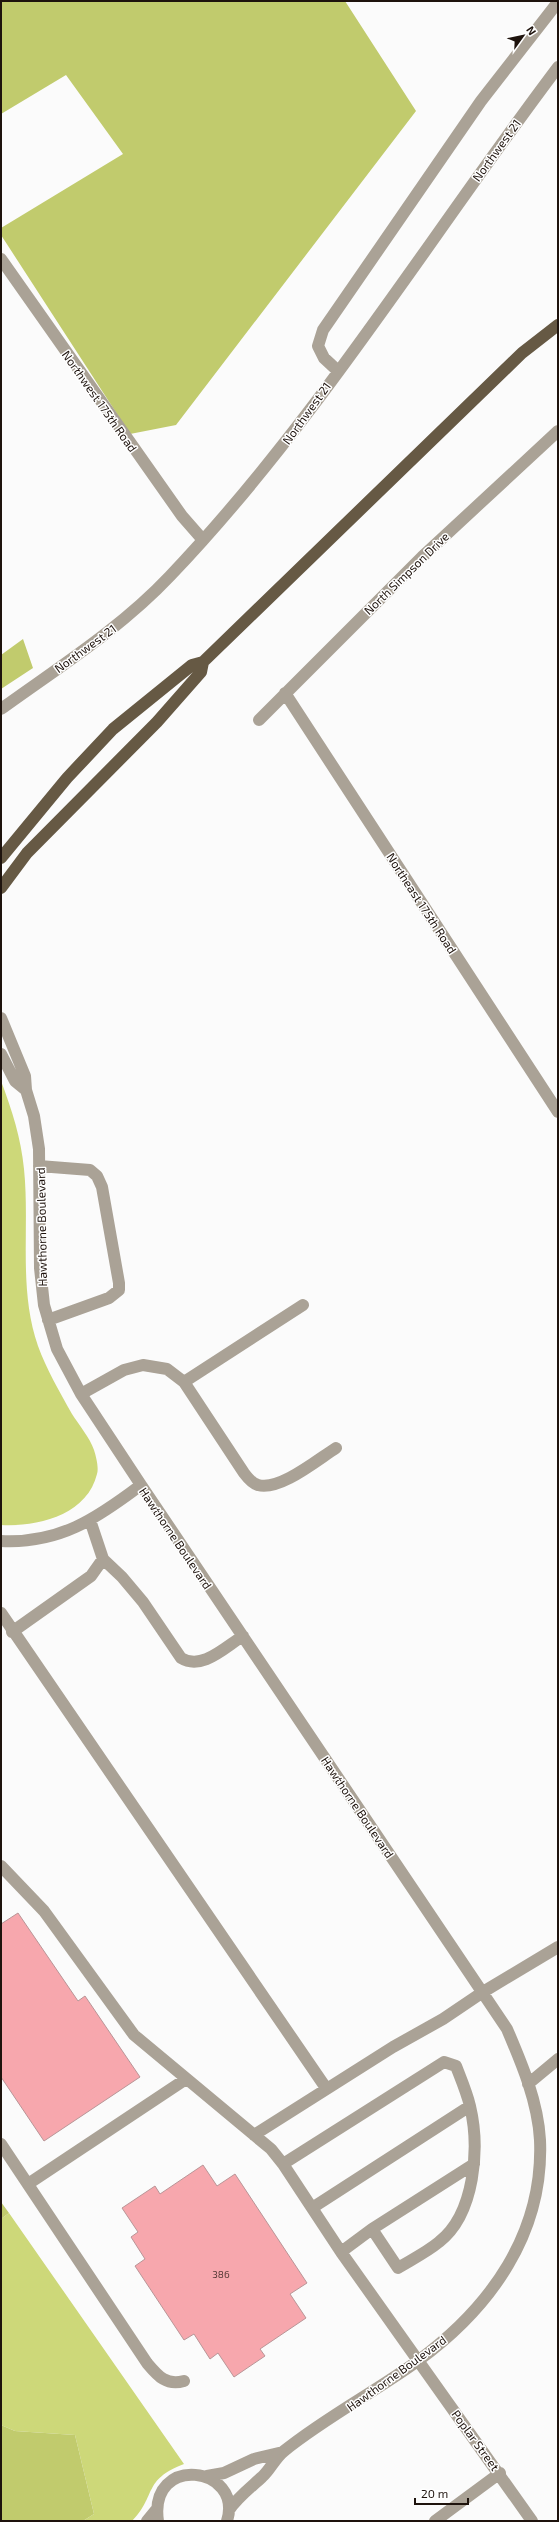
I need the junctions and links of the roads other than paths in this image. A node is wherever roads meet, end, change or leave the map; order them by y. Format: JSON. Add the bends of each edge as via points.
{"nodes":[{"id":1,"x":558,"y":2,"type":"edge"},
{"id":2,"x":558,"y":67,"type":"edge"},
{"id":3,"x":1,"y":259,"type":"edge"},
{"id":4,"x":558,"y":325,"type":"edge"},
{"id":5,"x":338,"y":371,"type":"junction"},
{"id":6,"x":558,"y":431,"type":"edge"},
{"id":7,"x":203,"y":540,"type":"junction"},
{"id":8,"x":203,"y":662,"type":"junction"},
{"id":9,"x":285,"y":693,"type":"junction"},
{"id":10,"x":1,"y":709,"type":"edge"},
{"id":11,"x":259,"y":720,"type":"dead end"},
{"id":12,"x":1,"y":858,"type":"edge"},
{"id":13,"x":1,"y":888,"type":"edge"},
{"id":14,"x":1,"y":1018,"type":"edge"},
{"id":15,"x":1,"y":1054,"type":"edge"},
{"id":16,"x":26,"y":1090,"type":"junction"},
{"id":17,"x":558,"y":1112,"type":"edge"},
{"id":18,"x":39,"y":1166,"type":"junction"},
{"id":19,"x":303,"y":1305,"type":"dead end"},
{"id":20,"x":48,"y":1320,"type":"junction"},
{"id":21,"x":184,"y":1382,"type":"junction"},
{"id":22,"x":81,"y":1394,"type":"junction"},
{"id":23,"x":336,"y":1448,"type":"dead end"},
{"id":24,"x":141,"y":1486,"type":"junction"},
{"id":25,"x":90,"y":1520,"type":"junction"},
{"id":26,"x":1,"y":1541,"type":"edge"},
{"id":27,"x":103,"y":1558,"type":"junction"},
{"id":28,"x":1,"y":1613,"type":"edge"},
{"id":29,"x":12,"y":1632,"type":"junction"},
{"id":30,"x":243,"y":1636,"type":"junction"},
{"id":31,"x":1,"y":1866,"type":"edge"},
{"id":32,"x":558,"y":1947,"type":"edge"},
{"id":33,"x":483,"y":1992,"type":"junction"},
{"id":34,"x":558,"y":2059,"type":"edge"},
{"id":35,"x":186,"y":2079,"type":"junction"},
{"id":36,"x":528,"y":2084,"type":"junction"},
{"id":37,"x":326,"y":2088,"type":"junction"},
{"id":38,"x":470,"y":2106,"type":"junction"},
{"id":39,"x":254,"y":2135,"type":"junction"},
{"id":40,"x":1,"y":2144,"type":"edge"},
{"id":41,"x":284,"y":2164,"type":"junction"},
{"id":42,"x":474,"y":2164,"type":"junction"},
{"id":43,"x":28,"y":2184,"type":"junction"},
{"id":44,"x":312,"y":2208,"type":"junction"},
{"id":45,"x":372,"y":2229,"type":"junction"},
{"id":46,"x":341,"y":2252,"type":"junction"},
{"id":47,"x":418,"y":2360,"type":"junction"},
{"id":48,"x":184,"y":2381,"type":"dead end"},
{"id":49,"x":283,"y":2452,"type":"junction"},
{"id":50,"x":500,"y":2473,"type":"junction"},
{"id":51,"x":207,"y":2476,"type":"junction"},
{"id":52,"x":157,"y":2515,"type":"edge"},
{"id":53,"x":228,"y":2516,"type":"edge"},
{"id":54,"x":147,"y":2521,"type":"edge"},
{"id":55,"x":435,"y":2521,"type":"edge"},
{"id":56,"x":532,"y":2521,"type":"edge"}],
"edges":[{"from":1,"to":5,"type":"street","via":[[481,101],[323,330],[318,346],[324,358]]},
{"from":2,"to":5,"type":"street","name":"Northwest 21","via":[[504,138]]},
{"from":3,"to":7,"type":"street","name":"Northwest 175th Road","via":[[182,516]]},
{"from":4,"to":8,"type":"main road","via":[[522,353]]},
{"from":5,"to":7,"type":"street","name":"Northwest 21","via":[[276,455]]},
{"from":6,"to":9,"type":"street","name":"North Simpson Drive","via":[[422,557]]},
{"from":7,"to":10,"type":"street","name":"Northwest 21","via":[[169,578],[117,625]]},
{"from":8,"to":12,"type":"main road","via":[[192,665],[113,729],[67,778]]},
{"from":8,"to":13,"type":"main road","via":[[201,672],[157,722],[27,853]]},
{"from":9,"to":11,"type":"street","name":"North Simpson Drive"},
{"from":9,"to":17,"type":"street","name":"Northeast 175th Road"},
{"from":14,"to":16,"type":"street","name":"Hawthorne Boulevard","via":[[25,1076]]},
{"from":15,"to":16,"type":"street","name":"Hawthorne Boulevard","via":[[15,1081]]},
{"from":16,"to":18,"type":"street","name":"Hawthorne Boulevard","via":[[34,1116]]},
{"from":18,"to":20,"type":"street","name":"Hawthorne Boulevard","via":[[40,1268]]},
{"from":18,"to":20,"type":"street","via":[[90,1170],[97,1176],[102,1187],[119,1283],[119,1290],[109,1298]]},
{"from":19,"to":21,"type":"street"},
{"from":20,"to":22,"type":"street","name":"Hawthorne Boulevard","via":[[57,1349]]},
{"from":21,"to":22,"type":"street","via":[[167,1369],[143,1365],[124,1370]]},
{"from":21,"to":23,"type":"street","via":[[244,1473],[256,1485],[268,1486],[282,1482]]},
{"from":22,"to":24,"type":"street","name":"Hawthorne Boulevard"},
{"from":24,"to":25,"type":"street"},
{"from":24,"to":30,"type":"street","name":"Hawthorne Boulevard"},
{"from":25,"to":26,"type":"street","via":[[53,1536],[27,1542]]},
{"from":25,"to":27,"type":"street"},
{"from":27,"to":29,"type":"street","via":[[91,1576]]},
{"from":27,"to":30,"type":"street","via":[[142,1602],[181,1658],[188,1662],[202,1662]]},
{"from":28,"to":29,"type":"street"},
{"from":29,"to":37,"type":"street"},
{"from":30,"to":33,"type":"street","name":"Hawthorne Boulevard"},
{"from":31,"to":35,"type":"street","name":"Poplar Street","via":[[44,1911],[134,2035]]},
{"from":32,"to":33,"type":"street"},
{"from":33,"to":36,"type":"street","name":"Hawthorne Boulevard","via":[[507,2029]]},
{"from":33,"to":37,"type":"street","via":[[443,2019]]},
{"from":34,"to":36,"type":"street"},
{"from":35,"to":39,"type":"street","name":"Poplar Street"},
{"from":35,"to":43,"type":"street"},
{"from":36,"to":47,"type":"street","name":"Hawthorne Boulevard","via":[[540,2139],[536,2190],[528,2226],[512,2259],[487,2296],[460,2326]]},
{"from":37,"to":39,"type":"street"},
{"from":38,"to":41,"type":"street","via":[[456,2066],[444,2062]]},
{"from":38,"to":42,"type":"street","via":[[475,2143]]},
{"from":38,"to":44,"type":"street"},
{"from":39,"to":41,"type":"street","name":"Poplar Street"},
{"from":40,"to":43,"type":"street"},
{"from":41,"to":44,"type":"street","name":"Poplar Street"},
{"from":42,"to":45,"type":"street"},
{"from":42,"to":45,"type":"street","via":[[463,2214],[440,2242],[398,2268]]},
{"from":43,"to":48,"type":"street","via":[[147,2363],[163,2381],[175,2384]]},
{"from":44,"to":46,"type":"street","name":"Poplar Street"},
{"from":45,"to":46,"type":"street"},
{"from":46,"to":47,"type":"street","name":"Poplar Street"},
{"from":47,"to":49,"type":"street","name":"Hawthorne Boulevard"},
{"from":47,"to":50,"type":"street","name":"Poplar Street"},
{"from":49,"to":51,"type":"street","name":"Hawthorne Boulevard","via":[[254,2459],[224,2473]]},
{"from":49,"to":53,"type":"street","name":"Hawthorne Boulevard","via":[[264,2476],[238,2498]]},
{"from":50,"to":55,"type":"street"},
{"from":50,"to":56,"type":"street","name":"Poplar Street"},
{"from":51,"to":52,"type":"street","name":"Hawthorne Boulevard","via":[[189,2474],[172,2480],[158,2498]]},
{"from":51,"to":53,"type":"street","via":[[223,2490]]},
{"from":52,"to":54,"type":"street"}]}
